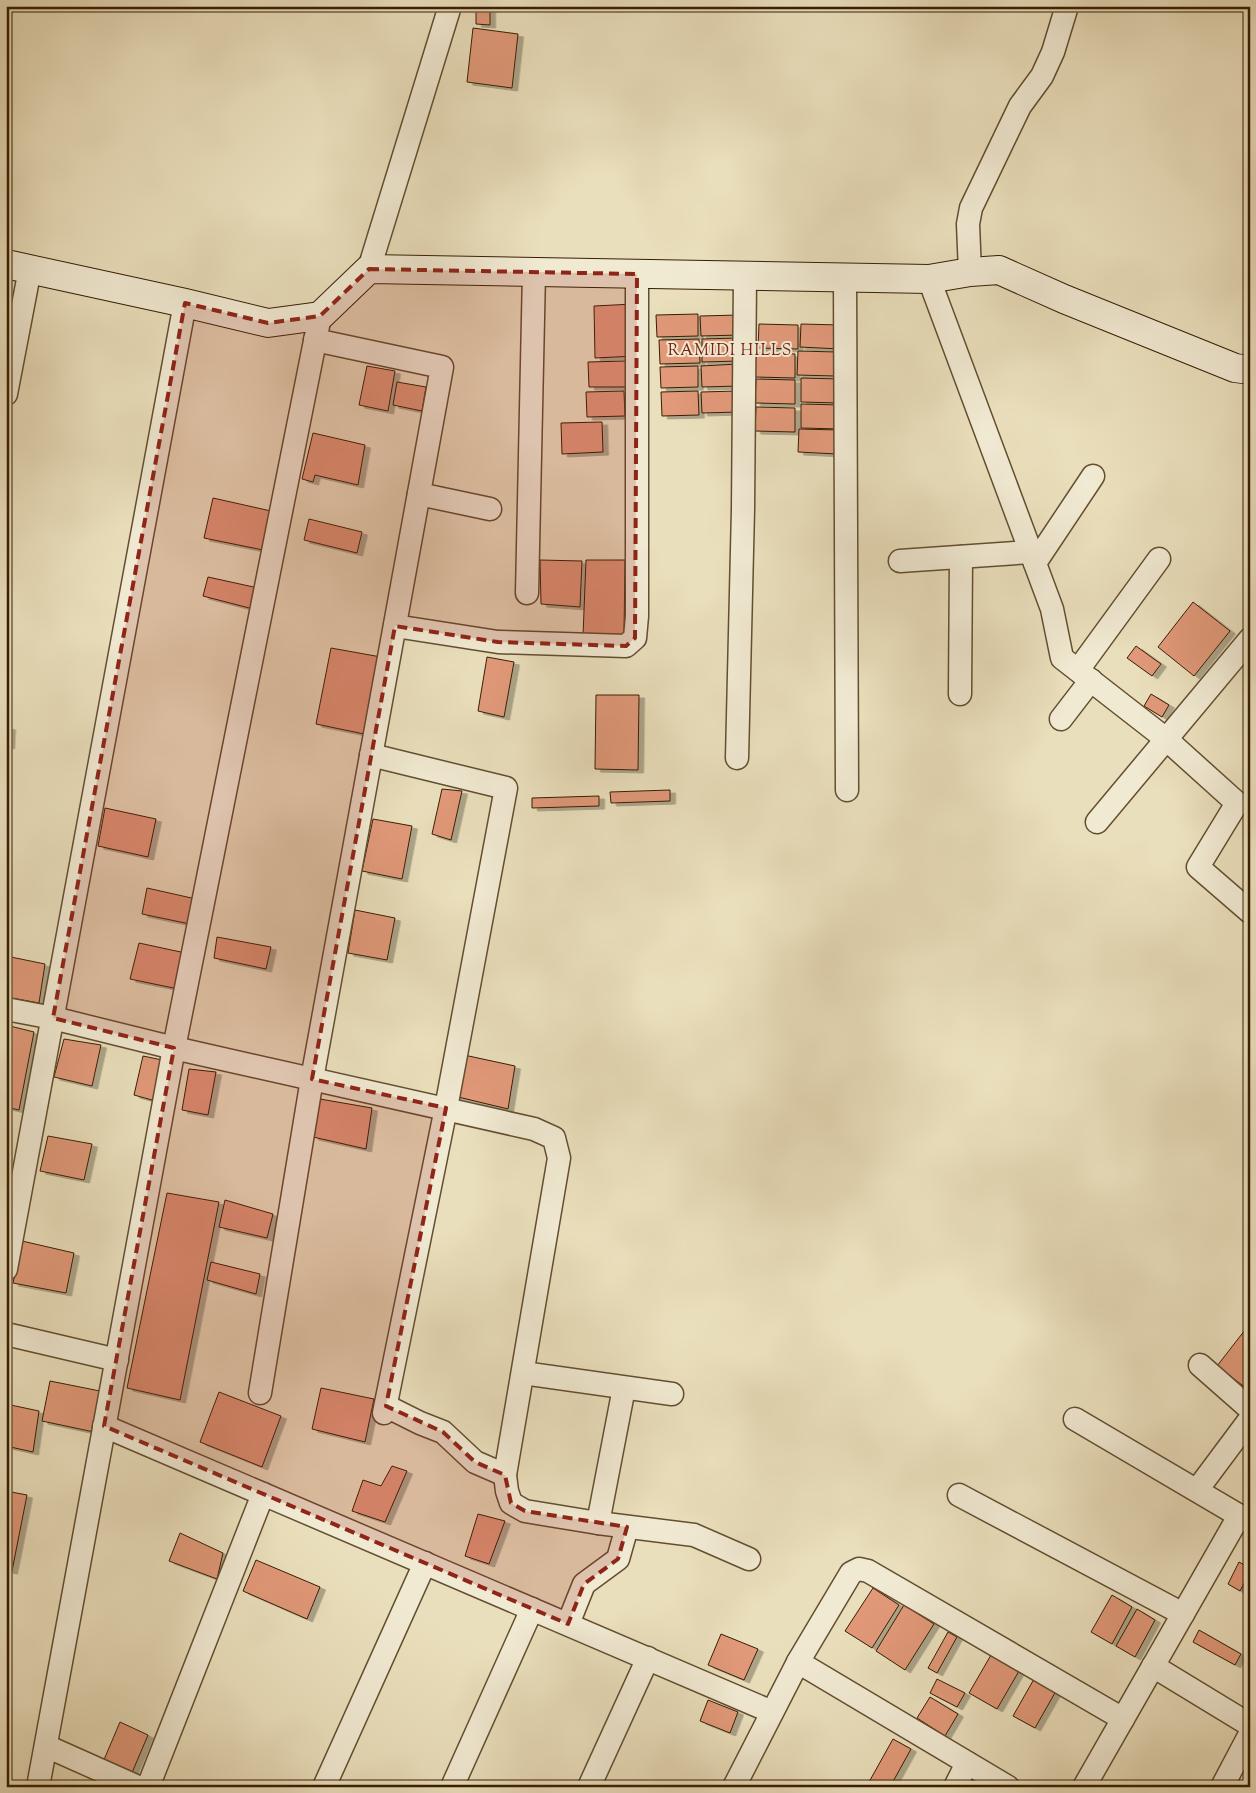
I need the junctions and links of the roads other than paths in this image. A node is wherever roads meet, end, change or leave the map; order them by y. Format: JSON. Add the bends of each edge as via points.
{"nodes":[{"id":1,"x":450,"y":6,"type":"edge"},
{"id":2,"x":1067,"y":6,"type":"edge"},
{"id":3,"x":18,"y":266,"type":"edge"},
{"id":4,"x":370,"y":269,"type":"junction"},
{"id":5,"x":534,"y":272,"type":"junction"},
{"id":6,"x":970,"y":272,"type":"junction"},
{"id":7,"x":637,"y":274,"type":"junction"},
{"id":8,"x":745,"y":276,"type":"junction"},
{"id":9,"x":845,"y":278,"type":"junction"},
{"id":10,"x":929,"y":279,"type":"junction"},
{"id":11,"x":185,"y":303,"type":"junction"},
{"id":12,"x":318,"y":328,"type":"junction"},
{"id":13,"x":1250,"y":370,"type":"edge"},
{"id":14,"x":6,"y":394,"type":"edge"},
{"id":15,"x":1093,"y":476,"type":"dead end"},
{"id":16,"x":419,"y":494,"type":"junction"},
{"id":17,"x":490,"y":509,"type":"dead end"},
{"id":18,"x":961,"y":557,"type":"junction"},
{"id":19,"x":1033,"y":558,"type":"junction"},
{"id":20,"x":1159,"y":559,"type":"dead end"},
{"id":21,"x":900,"y":560,"type":"dead end"},
{"id":22,"x":527,"y":593,"type":"dead end"},
{"id":23,"x":395,"y":626,"type":"junction"},
{"id":24,"x":1250,"y":639,"type":"edge"},
{"id":25,"x":1084,"y":675,"type":"junction"},
{"id":26,"x":960,"y":694,"type":"dead end"},
{"id":27,"x":1061,"y":720,"type":"dead end"},
{"id":28,"x":1166,"y":739,"type":"junction"},
{"id":29,"x":371,"y":755,"type":"junction"},
{"id":30,"x":737,"y":758,"type":"dead end"},
{"id":31,"x":846,"y":790,"type":"dead end"},
{"id":32,"x":1244,"y":796,"type":"edge"},
{"id":33,"x":1097,"y":822,"type":"dead end"},
{"id":34,"x":1250,"y":912,"type":"edge"},
{"id":35,"x":6,"y":1009,"type":"edge"},
{"id":36,"x":53,"y":1018,"type":"junction"},
{"id":37,"x":174,"y":1048,"type":"junction"},
{"id":38,"x":312,"y":1078,"type":"junction"},
{"id":39,"x":446,"y":1108,"type":"junction"},
{"id":40,"x":6,"y":1269,"type":"edge"},
{"id":41,"x":6,"y":1334,"type":"edge"},
{"id":42,"x":116,"y":1360,"type":"junction"},
{"id":43,"x":1200,"y":1365,"type":"dead end"},
{"id":44,"x":523,"y":1373,"type":"junction"},
{"id":45,"x":624,"y":1388,"type":"junction"},
{"id":46,"x":260,"y":1393,"type":"dead end"},
{"id":47,"x":672,"y":1394,"type":"dead end"},
{"id":48,"x":1250,"y":1408,"type":"edge"},
{"id":49,"x":1075,"y":1419,"type":"dead end"},
{"id":50,"x":1250,"y":1419,"type":"edge"},
{"id":51,"x":104,"y":1426,"type":"junction"},
{"id":52,"x":505,"y":1475,"type":"junction"},
{"id":53,"x":1197,"y":1490,"type":"junction"},
{"id":54,"x":263,"y":1494,"type":"junction"},
{"id":55,"x":960,"y":1496,"type":"dead end"},
{"id":56,"x":1244,"y":1519,"type":"edge"},
{"id":57,"x":598,"y":1524,"type":"junction"},
{"id":58,"x":628,"y":1527,"type":"junction"},
{"id":59,"x":749,"y":1559,"type":"dead end"},
{"id":60,"x":425,"y":1563,"type":"junction"},
{"id":61,"x":532,"y":1609,"type":"junction"},
{"id":62,"x":1183,"y":1614,"type":"junction"},
{"id":63,"x":568,"y":1624,"type":"junction"},
{"id":64,"x":648,"y":1658,"type":"junction"},
{"id":65,"x":798,"y":1662,"type":"junction"},
{"id":66,"x":1152,"y":1666,"type":"junction"},
{"id":67,"x":772,"y":1712,"type":"junction"},
{"id":68,"x":1123,"y":1719,"type":"junction"},
{"id":69,"x":1250,"y":1725,"type":"edge"},
{"id":70,"x":1250,"y":1734,"type":"edge"},
{"id":71,"x":46,"y":1746,"type":"junction"},
{"id":72,"x":967,"y":1763,"type":"junction"},
{"id":73,"x":38,"y":1787,"type":"edge"},
{"id":74,"x":138,"y":1787,"type":"edge"},
{"id":75,"x":148,"y":1787,"type":"edge"},
{"id":76,"x":324,"y":1787,"type":"edge"},
{"id":77,"x":452,"y":1787,"type":"edge"},
{"id":78,"x":589,"y":1787,"type":"edge"},
{"id":79,"x":734,"y":1787,"type":"edge"},
{"id":80,"x":955,"y":1787,"type":"edge"},
{"id":81,"x":1008,"y":1787,"type":"edge"},
{"id":82,"x":1084,"y":1787,"type":"edge"},
{"id":83,"x":1222,"y":1787,"type":"edge"}],
"edges":[{"from":1,"to":4,"type":"street"},
{"from":2,"to":6,"type":"street","via":[[1042,76],[1020,106],[971,208],[968,224]]},
{"from":3,"to":11,"type":"street"},
{"from":3,"to":14,"type":"street"},
{"from":4,"to":5,"type":"street"},
{"from":4,"to":12,"type":"street"},
{"from":5,"to":7,"type":"street"},
{"from":5,"to":22,"type":"street"},
{"from":6,"to":10,"type":"street"},
{"from":6,"to":13,"type":"street","via":[[999,270],[1235,368]]},
{"from":7,"to":8,"type":"street"},
{"from":7,"to":23,"type":"street","via":[[635,638],[626,646],[498,642]]},
{"from":8,"to":9,"type":"street"},
{"from":8,"to":30,"type":"street"},
{"from":9,"to":10,"type":"street"},
{"from":9,"to":31,"type":"street"},
{"from":10,"to":19,"type":"street"},
{"from":11,"to":12,"type":"street","via":[[268,323]]},
{"from":11,"to":36,"type":"street"},
{"from":12,"to":16,"type":"street","via":[[442,367]]},
{"from":12,"to":37,"type":"street"},
{"from":15,"to":19,"type":"street"},
{"from":16,"to":17,"type":"street"},
{"from":16,"to":23,"type":"street"},
{"from":18,"to":19,"type":"street"},
{"from":18,"to":21,"type":"street"},
{"from":18,"to":26,"type":"street"},
{"from":19,"to":25,"type":"street","via":[[1052,609],[1062,658]]},
{"from":20,"to":25,"type":"street"},
{"from":23,"to":29,"type":"street"},
{"from":24,"to":28,"type":"street"},
{"from":25,"to":27,"type":"street"},
{"from":25,"to":28,"type":"street"},
{"from":28,"to":32,"type":"street"},
{"from":28,"to":33,"type":"street"},
{"from":29,"to":38,"type":"street"},
{"from":29,"to":39,"type":"street","via":[[506,788]]},
{"from":32,"to":34,"type":"street","via":[[1198,866]]},
{"from":35,"to":36,"type":"street"},
{"from":36,"to":37,"type":"street"},
{"from":36,"to":40,"type":"street"},
{"from":37,"to":38,"type":"street"},
{"from":37,"to":42,"type":"street"},
{"from":38,"to":39,"type":"street"},
{"from":38,"to":46,"type":"street"},
{"from":39,"to":44,"type":"street","via":[[534,1128],[554,1138],[559,1158]]},
{"from":39,"to":52,"type":"street","via":[[385,1409],[443,1432],[475,1462]]},
{"from":41,"to":42,"type":"street"},
{"from":42,"to":51,"type":"street"},
{"from":43,"to":48,"type":"street"},
{"from":44,"to":45,"type":"street"},
{"from":44,"to":52,"type":"street"},
{"from":45,"to":47,"type":"street"},
{"from":45,"to":57,"type":"street"},
{"from":49,"to":53,"type":"street"},
{"from":50,"to":53,"type":"street"},
{"from":51,"to":54,"type":"street"},
{"from":51,"to":71,"type":"street"},
{"from":52,"to":57,"type":"street","via":[[511,1503],[525,1511]]},
{"from":53,"to":56,"type":"street"},
{"from":54,"to":60,"type":"street"},
{"from":54,"to":75,"type":"street"},
{"from":55,"to":62,"type":"street"},
{"from":56,"to":62,"type":"street"},
{"from":57,"to":58,"type":"street"},
{"from":58,"to":59,"type":"street","via":[[694,1535]]},
{"from":58,"to":63,"type":"street","via":[[618,1559],[584,1584]]},
{"from":60,"to":61,"type":"street"},
{"from":60,"to":76,"type":"street"},
{"from":61,"to":63,"type":"street"},
{"from":61,"to":77,"type":"street"},
{"from":62,"to":66,"type":"street"},
{"from":63,"to":64,"type":"street"},
{"from":64,"to":67,"type":"street"},
{"from":64,"to":78,"type":"street"},
{"from":65,"to":67,"type":"street"},
{"from":65,"to":68,"type":"street","via":[[851,1573],[859,1569],[868,1571]]},
{"from":65,"to":72,"type":"street"},
{"from":66,"to":68,"type":"street"},
{"from":66,"to":69,"type":"street"},
{"from":67,"to":79,"type":"street"},
{"from":68,"to":82,"type":"street"},
{"from":70,"to":83,"type":"street"},
{"from":71,"to":73,"type":"street"},
{"from":71,"to":74,"type":"street"},
{"from":72,"to":80,"type":"street"},
{"from":72,"to":81,"type":"street"}]}
